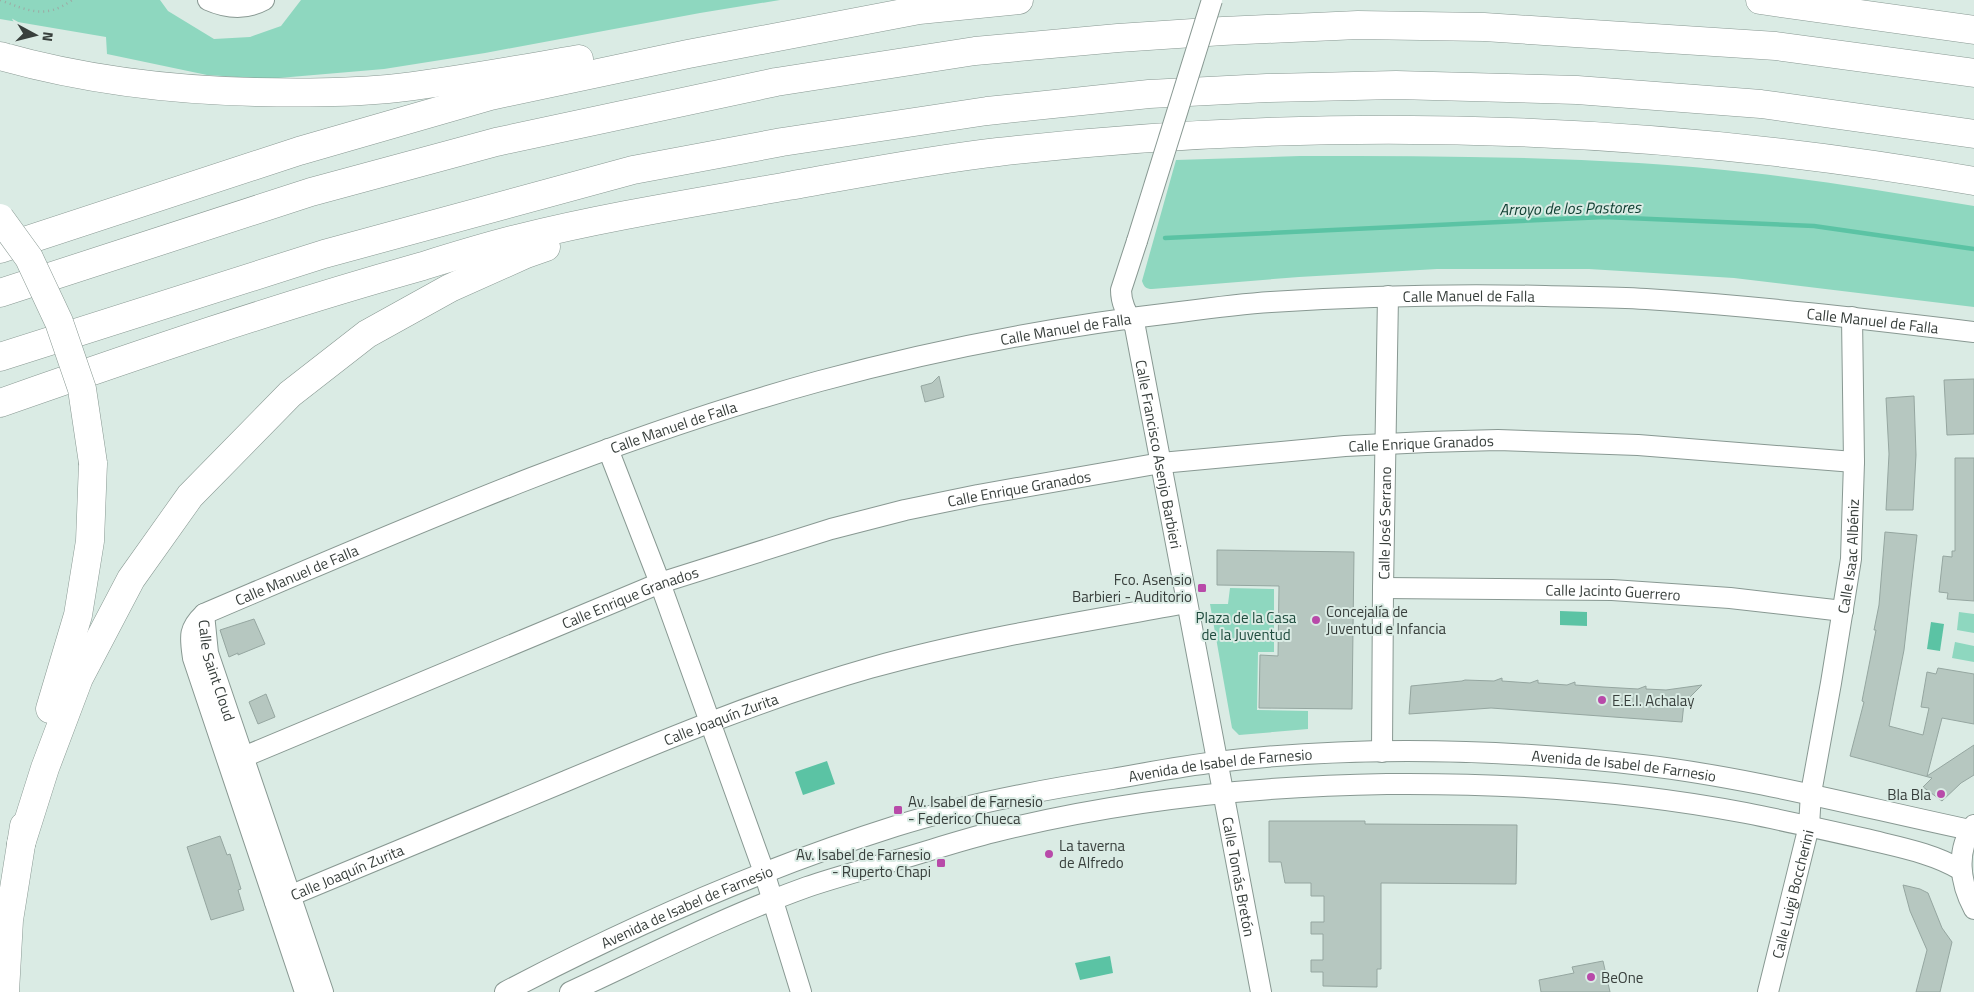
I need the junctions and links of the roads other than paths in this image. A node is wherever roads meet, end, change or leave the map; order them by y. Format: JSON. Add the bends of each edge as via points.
{"nodes":[{"id":1,"x":208,"y":0,"type":"edge"},
{"id":2,"x":264,"y":0,"type":"edge"},
{"id":3,"x":1019,"y":0,"type":"edge"},
{"id":4,"x":1212,"y":0,"type":"edge"},
{"id":5,"x":1760,"y":0,"type":"edge"},
{"id":6,"x":919,"y":10,"type":"junction"},
{"id":7,"x":1974,"y":30,"type":"edge"},
{"id":8,"x":0,"y":56,"type":"edge"},
{"id":9,"x":1974,"y":73,"type":"edge"},
{"id":10,"x":1974,"y":134,"type":"edge"},
{"id":11,"x":1974,"y":181,"type":"edge"},
{"id":12,"x":673,"y":206,"type":"junction"},
{"id":13,"x":0,"y":218,"type":"edge"},
{"id":14,"x":0,"y":249,"type":"edge"},
{"id":15,"x":0,"y":293,"type":"edge"},
{"id":16,"x":1388,"y":296,"type":"junction"},
{"id":17,"x":1852,"y":317,"type":"junction"},
{"id":18,"x":1129,"y":318,"type":"junction"},
{"id":19,"x":1974,"y":332,"type":"edge"},
{"id":20,"x":0,"y":357,"type":"edge"},
{"id":21,"x":0,"y":403,"type":"edge"},
{"id":22,"x":1384,"y":444,"type":"junction"},
{"id":23,"x":608,"y":449,"type":"junction"},
{"id":24,"x":1854,"y":462,"type":"junction"},
{"id":25,"x":1161,"y":463,"type":"junction"},
{"id":26,"x":660,"y":583,"type":"junction"},
{"id":27,"x":1383,"y":588,"type":"junction"},
{"id":28,"x":1187,"y":603,"type":"junction"},
{"id":29,"x":1843,"y":611,"type":"junction"},
{"id":30,"x":204,"y":614,"type":"joint"},
{"id":31,"x":709,"y":721,"type":"junction"},
{"id":32,"x":1382,"y":752,"type":"junction"},
{"id":33,"x":236,"y":760,"type":"junction"},
{"id":34,"x":1217,"y":762,"type":"junction"},
{"id":35,"x":1811,"y":793,"type":"junction"},
{"id":36,"x":1223,"y":794,"type":"junction"},
{"id":37,"x":1810,"y":826,"type":"junction"},
{"id":38,"x":1972,"y":828,"type":"edge"},
{"id":39,"x":21,"y":844,"type":"junction"},
{"id":40,"x":1961,"y":870,"type":"junction"},
{"id":41,"x":764,"y":872,"type":"junction"},
{"id":42,"x":283,"y":898,"type":"junction"},
{"id":43,"x":772,"y":901,"type":"junction"},
{"id":44,"x":1974,"y":909,"type":"edge"},
{"id":45,"x":5,"y":992,"type":"edge"},
{"id":46,"x":305,"y":992,"type":"edge"},
{"id":47,"x":323,"y":992,"type":"edge"},
{"id":48,"x":504,"y":992,"type":"edge"},
{"id":49,"x":570,"y":992,"type":"edge"},
{"id":50,"x":801,"y":992,"type":"edge"},
{"id":51,"x":1261,"y":992,"type":"edge"},
{"id":52,"x":1768,"y":992,"type":"edge"}],
"edges":[{"from":1,"to":2,"type":"street","via":[[221,6],[242,7]]},
{"from":3,"to":6,"type":"highway"},
{"from":4,"to":18,"type":"street","name":"Calle Francisco Asenjo Barbieri","bridge":true,"via":[[1121,290]]},
{"from":5,"to":7,"type":"highway"},
{"from":6,"to":8,"type":"highway","via":[[865,11],[732,30],[486,76],[386,89],[295,93],[193,90],[100,80]]},
{"from":6,"to":14,"type":"highway","via":[[490,96],[299,151]]},
{"from":9,"to":15,"type":"highway","via":[[1776,46],[1484,27],[1358,25],[1118,38],[975,51],[776,82],[496,142],[311,192]]},
{"from":10,"to":20,"type":"highway","via":[[1761,104],[1577,90],[1396,85],[1149,94],[988,111],[782,142],[633,170],[324,254]]},
{"from":11,"to":12,"type":"highway","via":[[1786,152],[1627,138],[1408,129],[1194,136],[992,153]]},
{"from":12,"to":21,"type":"highway","via":[[521,238],[342,288]]},
{"from":12,"to":39,"type":"highway","via":[[526,254],[450,288],[367,334],[290,394],[190,496],[131,579],[79,678]]},
{"from":13,"to":39,"type":"highway","bridge":true,"via":[[29,258],[60,322],[82,389],[93,463],[90,541],[78,615],[34,764]]},
{"from":16,"to":17,"type":"street","name":"Calle Manuel de Falla","via":[[1642,299]]},
{"from":16,"to":18,"type":"street","name":"Calle Manuel de Falla","via":[[1267,302]]},
{"from":16,"to":22,"type":"street","name":"Calle José Serrano"},
{"from":17,"to":19,"type":"street","name":"Calle Manuel de Falla"},
{"from":17,"to":24,"type":"street","name":"Calle Isaac Albéniz"},
{"from":18,"to":23,"type":"street","name":"Calle Manuel de Falla","via":[[1029,333],[831,378]]},
{"from":18,"to":25,"type":"street","name":"Calle Francisco Asenjo Barbieri","via":[[1135,327]]},
{"from":22,"to":24,"type":"street","name":"Calle Enrique Granados","via":[[1498,440],[1638,445]]},
{"from":22,"to":25,"type":"street","name":"Calle Enrique Granados"},
{"from":22,"to":27,"type":"street","name":"Calle José Serrano"},
{"from":23,"to":26,"type":"street"},
{"from":23,"to":30,"type":"street","name":"Calle Manuel de Falla","via":[[377,539]]},
{"from":24,"to":29,"type":"street","name":"Calle Isaac Albéniz","via":[[1851,559]]},
{"from":25,"to":26,"type":"street","name":"Calle Enrique Granados","via":[[905,510],[830,529]]},
{"from":25,"to":28,"type":"street","name":"Calle Francisco Asenjo Barbieri"},
{"from":26,"to":31,"type":"street"},
{"from":26,"to":33,"type":"street","name":"Calle Enrique Granados"},
{"from":27,"to":29,"type":"street","name":"Calle Jacinto Guerrero","via":[[1612,590],[1730,598]]},
{"from":27,"to":32,"type":"street","name":"Calle José Serrano"},
{"from":28,"to":31,"type":"street","name":"Calle Joaquín Zurita","via":[[940,650],[869,668]]},
{"from":28,"to":34,"type":"street","name":"Calle Francisco Asenjo Barbieri"},
{"from":29,"to":35,"type":"street","name":"Calle Isaac Albéniz"},
{"from":30,"to":33,"type":"street","name":"Calle Saint Cloud","via":[[194,623],[190,636],[193,658]]},
{"from":31,"to":41,"type":"street"},
{"from":31,"to":42,"type":"street","name":"Calle Joaquín Zurita"},
{"from":32,"to":34,"type":"street","name":"Avenida de Isabel de Farnesio"},
{"from":32,"to":35,"type":"street","name":"Avenida de Isabel de Farnesio","via":[[1546,756],[1643,765]]},
{"from":33,"to":42,"type":"street","name":"Calle Saint Cloud"},
{"from":34,"to":36,"type":"street","name":"Calle Tomás Bretón"},
{"from":34,"to":41,"type":"street","name":"Avenida de Isabel de Farnesio","via":[[988,802],[900,824]]},
{"from":35,"to":37,"type":"street","name":"Calle Luigi Boccherini"},
{"from":35,"to":38,"type":"street","name":"Avenida de Isabel de Farnesio"},
{"from":36,"to":37,"type":"street","name":"Avenida de Isabel de Farnesio","via":[[1264,788],[1350,785],[1544,787],[1637,795]]},
{"from":36,"to":43,"type":"street","name":"Avenida de Isabel de Farnesio","via":[[1182,797],[995,832],[809,886]]},
{"from":36,"to":51,"type":"street","name":"Calle Tomás Bretón"},
{"from":37,"to":40,"type":"street","name":"Avenida de Isabel de Farnesio","via":[[1927,855]]},
{"from":37,"to":52,"type":"street","name":"Calle Luigi Boccherini"},
{"from":38,"to":40,"type":"street","via":[[1963,850]]},
{"from":39,"to":45,"type":"highway","via":[[9,920]]},
{"from":40,"to":44,"type":"street","via":[[1964,890]]},
{"from":41,"to":43,"type":"street"},
{"from":41,"to":48,"type":"street","name":"Avenida de Isabel de Farnesio","via":[[649,921]]},
{"from":42,"to":46,"type":"street","name":"Calle Saint Cloud"},
{"from":42,"to":47,"type":"street","name":"Calle Saint Cloud"},
{"from":43,"to":49,"type":"street","name":"Avenida de Isabel de Farnesio"},
{"from":43,"to":50,"type":"street"}]}
